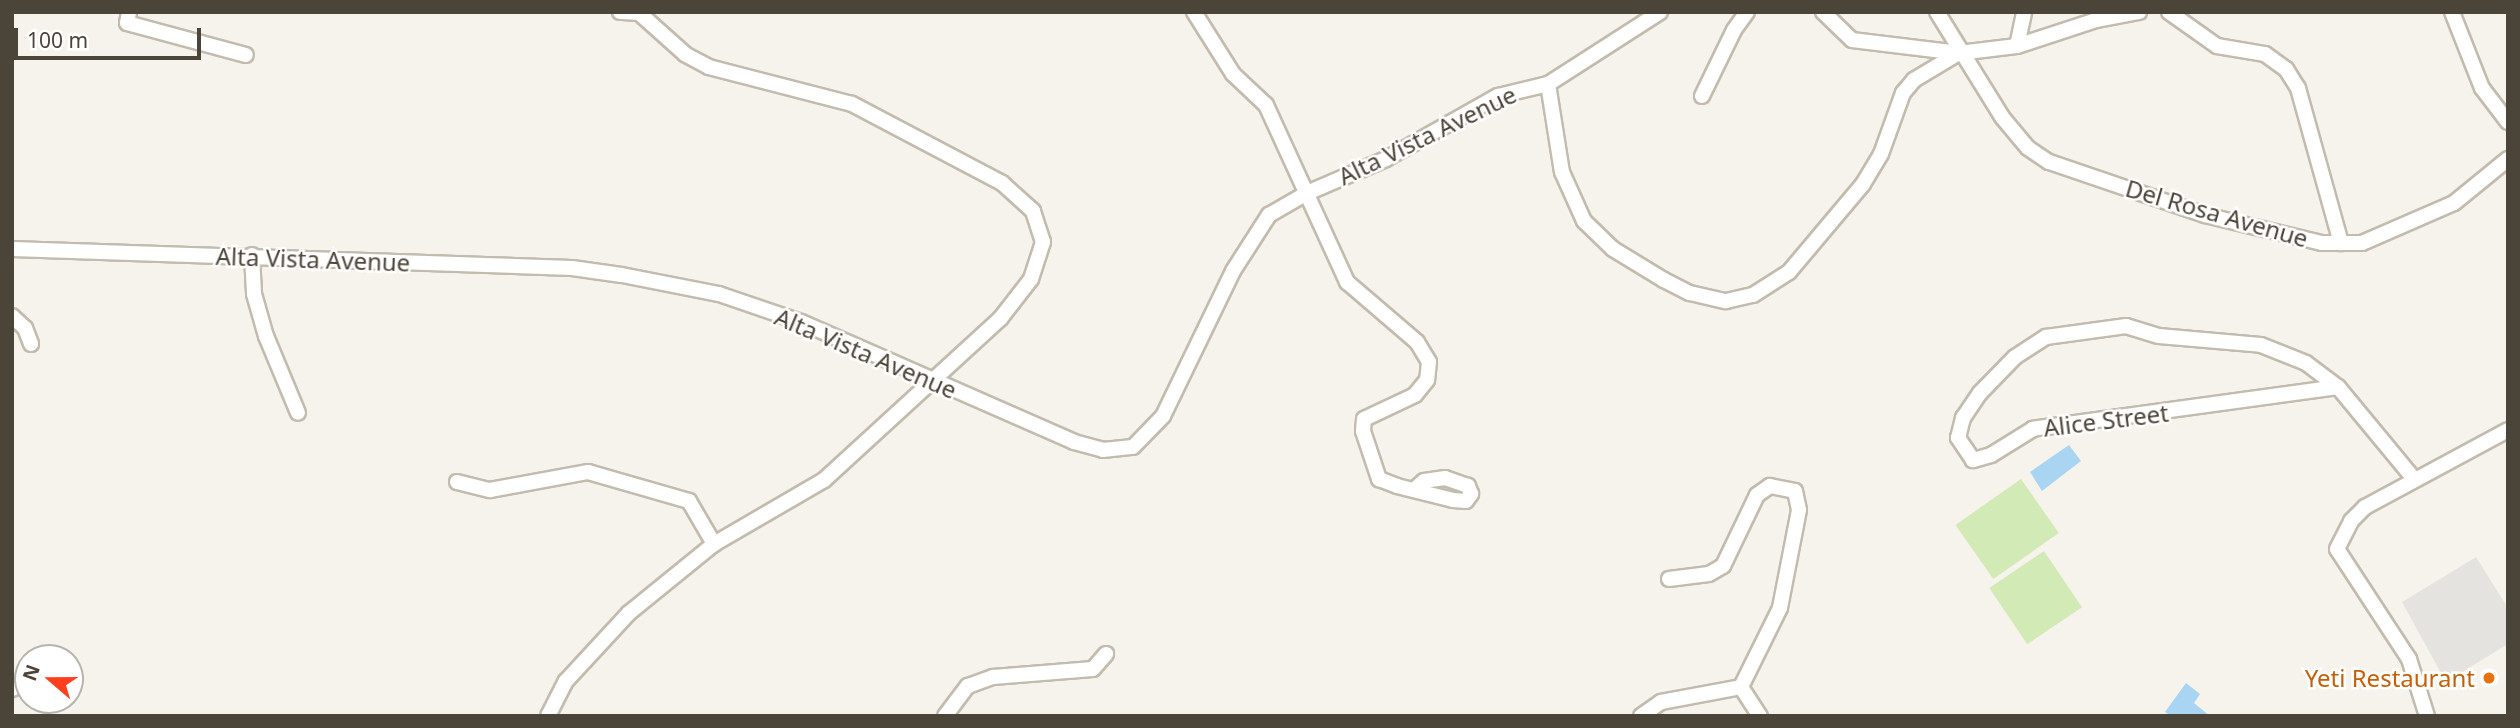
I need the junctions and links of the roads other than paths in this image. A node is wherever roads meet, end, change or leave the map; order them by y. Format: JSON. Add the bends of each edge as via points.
{"nodes":[{"id":1,"x":130,"y":12,"type":"edge"},
{"id":2,"x":620,"y":12,"type":"edge"},
{"id":3,"x":1194,"y":12,"type":"edge"},
{"id":4,"x":1660,"y":12,"type":"edge"},
{"id":5,"x":1747,"y":12,"type":"edge"},
{"id":6,"x":1823,"y":12,"type":"edge"},
{"id":7,"x":1937,"y":12,"type":"edge"},
{"id":8,"x":2024,"y":12,"type":"edge"},
{"id":9,"x":2138,"y":12,"type":"edge"},
{"id":10,"x":2169,"y":12,"type":"edge"},
{"id":11,"x":2452,"y":12,"type":"edge"},
{"id":12,"x":638,"y":13,"type":"edge"},
{"id":13,"x":2017,"y":46,"type":"junction"},
{"id":14,"x":1959,"y":53,"type":"junction"},
{"id":15,"x":246,"y":55,"type":"dead end"},
{"id":16,"x":1548,"y":84,"type":"junction"},
{"id":17,"x":1702,"y":96,"type":"dead end"},
{"id":18,"x":2508,"y":122,"type":"edge"},
{"id":19,"x":2508,"y":159,"type":"edge"},
{"id":20,"x":1307,"y":193,"type":"junction"},
{"id":21,"x":2341,"y":243,"type":"junction"},
{"id":22,"x":12,"y":249,"type":"edge"},
{"id":23,"x":252,"y":255,"type":"junction"},
{"id":24,"x":12,"y":316,"type":"edge"},
{"id":25,"x":31,"y":344,"type":"dead end"},
{"id":26,"x":933,"y":382,"type":"junction"},
{"id":27,"x":2338,"y":387,"type":"junction"},
{"id":28,"x":298,"y":414,"type":"dead end"},
{"id":29,"x":2508,"y":430,"type":"edge"},
{"id":30,"x":2414,"y":479,"type":"junction"},
{"id":31,"x":457,"y":482,"type":"dead end"},
{"id":32,"x":1415,"y":489,"type":"dead end"},
{"id":33,"x":714,"y":544,"type":"junction"},
{"id":34,"x":1669,"y":579,"type":"dead end"},
{"id":35,"x":1106,"y":654,"type":"dead end"},
{"id":36,"x":1741,"y":687,"type":"junction"},
{"id":37,"x":548,"y":716,"type":"edge"},
{"id":38,"x":946,"y":716,"type":"edge"},
{"id":39,"x":1641,"y":716,"type":"edge"},
{"id":40,"x":1760,"y":716,"type":"edge"},
{"id":41,"x":2427,"y":716,"type":"edge"}],
"edges":[{"from":1,"to":15,"type":"street","via":[[127,23]]},
{"from":2,"to":12,"type":"street"},
{"from":3,"to":20,"type":"street","via":[[1233,74],[1266,105]]},
{"from":4,"to":16,"type":"street","name":"Alta Vista Avenue"},
{"from":5,"to":17,"type":"street"},
{"from":6,"to":14,"type":"street","via":[[1852,40]]},
{"from":7,"to":14,"type":"street","name":"Del Rosa Avenue"},
{"from":8,"to":13,"type":"street"},
{"from":9,"to":13,"type":"street","via":[[2096,20]]},
{"from":10,"to":21,"type":"street","via":[[2217,46],[2265,54],[2286,68],[2298,88]]},
{"from":11,"to":18,"type":"street","via":[[2482,88]]},
{"from":12,"to":26,"type":"street","via":[[685,54],[709,67],[852,104],[1002,183],[1034,211],[1043,242],[1031,279],[1000,319]]},
{"from":13,"to":14,"type":"street"},
{"from":14,"to":16,"type":"street","via":[[1914,80],[1903,93],[1881,154],[1863,184],[1788,272],[1753,295],[1726,302],[1690,293],[1664,280],[1613,249],[1584,221],[1562,172]]},
{"from":14,"to":21,"type":"street","name":"Del Rosa Avenue","via":[[1974,67],[2002,117],[2028,148],[2049,162],[2205,215],[2322,243]]},
{"from":16,"to":20,"type":"street","name":"Alta Vista Avenue","via":[[1497,96],[1386,159]]},
{"from":19,"to":21,"type":"street","name":"Del Rosa Avenue","via":[[2454,203],[2397,231],[2362,243]]},
{"from":20,"to":26,"type":"street","name":"Alta Vista Avenue","via":[[1281,206],[1256,232],[1163,416],[1133,447],[1102,450],[1074,442]]},
{"from":20,"to":32,"type":"street","via":[[1347,282],[1417,341],[1429,362],[1427,380],[1415,395],[1364,419],[1363,431],[1379,478]]},
{"from":22,"to":23,"type":"street","name":"Alta Vista Avenue"},
{"from":23,"to":26,"type":"street","name":"Alta Vista Avenue","via":[[572,268],[622,275],[719,294],[789,318]]},
{"from":23,"to":28,"type":"street","via":[[254,294],[266,336]]},
{"from":24,"to":25,"type":"street","via":[[26,328]]},
{"from":26,"to":33,"type":"street","via":[[824,480]]},
{"from":27,"to":27,"type":"street","name":"Alice Street","via":[[2306,363],[2261,345],[2159,336],[2126,327],[2046,337],[2015,357],[1980,393],[1958,438],[1973,460],[1991,455],[2033,429]]},
{"from":27,"to":30,"type":"street","name":"Alice Street"},
{"from":29,"to":30,"type":"street"},
{"from":30,"to":41,"type":"street","via":[[2365,507],[2351,521],[2337,549],[2409,659]]},
{"from":31,"to":33,"type":"street","via":[[490,490],[588,472],[689,501]]},
{"from":33,"to":37,"type":"street","via":[[629,613],[566,681]]},
{"from":34,"to":36,"type":"street","via":[[1709,574],[1723,566],[1757,495],[1770,485],[1795,491],[1799,510],[1780,608]]},
{"from":35,"to":38,"type":"street","via":[[1093,669],[993,677],[968,687]]},
{"from":36,"to":39,"type":"street","via":[[1661,702]]},
{"from":36,"to":40,"type":"street"}]}
